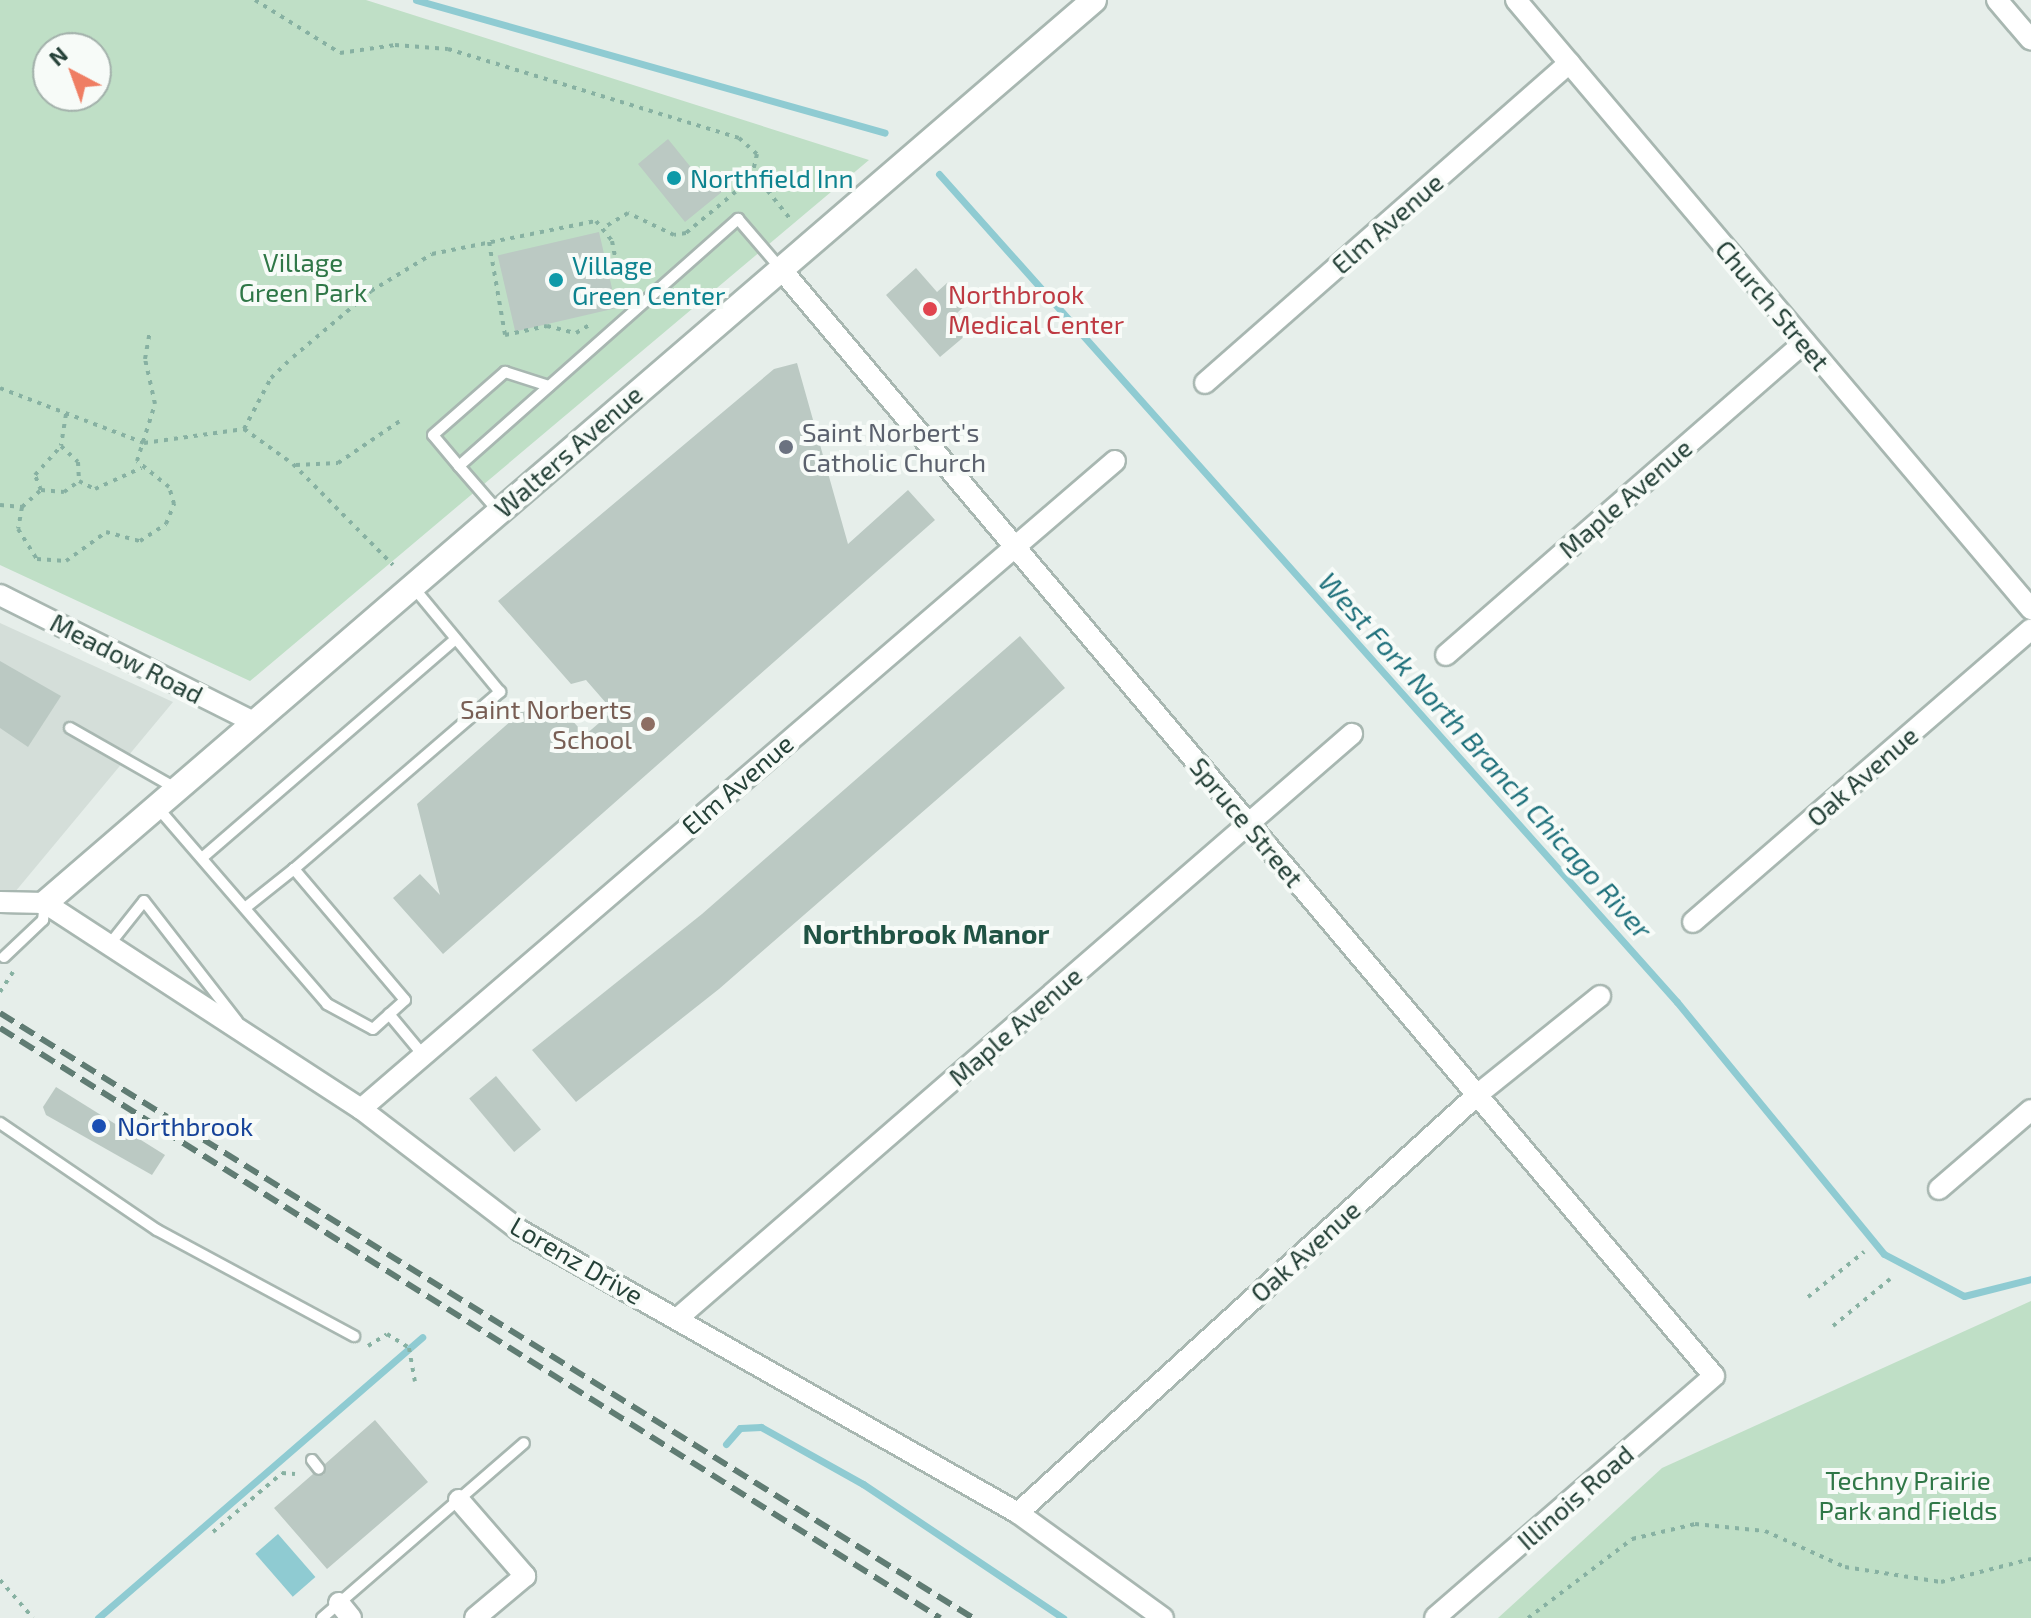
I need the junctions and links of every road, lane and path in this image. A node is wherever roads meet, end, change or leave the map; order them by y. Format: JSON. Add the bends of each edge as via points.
{"nodes":[{"id":1,"x":255,"y":0,"type":"edge"},
{"id":2,"x":1094,"y":0,"type":"edge"},
{"id":3,"x":1516,"y":0,"type":"edge"},
{"id":4,"x":1997,"y":0,"type":"edge"},
{"id":5,"x":2031,"y":40,"type":"edge"},
{"id":6,"x":1569,"y":63,"type":"junction"},
{"id":7,"x":754,"y":174,"type":"junction"},
{"id":8,"x":791,"y":220,"type":"dead end"},
{"id":9,"x":605,"y":227,"type":"junction"},
{"id":10,"x":489,"y":242,"type":"junction"},
{"id":11,"x":780,"y":268,"type":"junction"},
{"id":12,"x":618,"y":273,"type":"dead end"},
{"id":13,"x":596,"y":321,"type":"dead end"},
{"id":14,"x":150,"y":332,"type":"dead end"},
{"id":15,"x":1805,"y":342,"type":"junction"},
{"id":16,"x":1205,"y":383,"type":"dead end"},
{"id":17,"x":549,"y":386,"type":"junction"},
{"id":18,"x":0,"y":388,"type":"edge"},
{"id":19,"x":66,"y":414,"type":"junction"},
{"id":20,"x":400,"y":421,"type":"dead end"},
{"id":21,"x":244,"y":429,"type":"junction"},
{"id":22,"x":144,"y":443,"type":"junction"},
{"id":23,"x":61,"y":446,"type":"junction"},
{"id":24,"x":1115,"y":461,"type":"dead end"},
{"id":25,"x":293,"y":464,"type":"junction"},
{"id":26,"x":459,"y":466,"type":"junction"},
{"id":27,"x":141,"y":468,"type":"junction"},
{"id":28,"x":79,"y":481,"type":"junction"},
{"id":29,"x":41,"y":490,"type":"junction"},
{"id":30,"x":0,"y":505,"type":"edge"},
{"id":31,"x":22,"y":507,"type":"junction"},
{"id":32,"x":498,"y":511,"type":"junction"},
{"id":33,"x":1013,"y":545,"type":"junction"},
{"id":34,"x":393,"y":565,"type":"dead end"},
{"id":35,"x":412,"y":585,"type":"junction"},
{"id":36,"x":0,"y":595,"type":"edge"},
{"id":37,"x":2031,"y":609,"type":"edge"},
{"id":38,"x":2031,"y":629,"type":"edge"},
{"id":39,"x":456,"y":639,"type":"junction"},
{"id":40,"x":1446,"y":655,"type":"dead end"},
{"id":41,"x":254,"y":722,"type":"junction"},
{"id":42,"x":70,"y":728,"type":"dead end"},
{"id":43,"x":1352,"y":734,"type":"dead end"},
{"id":44,"x":177,"y":789,"type":"junction"},
{"id":45,"x":157,"y":806,"type":"junction"},
{"id":46,"x":1248,"y":824,"type":"junction"},
{"id":47,"x":202,"y":858,"type":"junction"},
{"id":48,"x":294,"y":869,"type":"junction"},
{"id":49,"x":0,"y":902,"type":"edge"},
{"id":50,"x":45,"y":903,"type":"junction"},
{"id":51,"x":245,"y":908,"type":"junction"},
{"id":52,"x":1693,"y":922,"type":"dead end"},
{"id":53,"x":107,"y":946,"type":"junction"},
{"id":54,"x":4,"y":957,"type":"dead end"},
{"id":55,"x":1600,"y":996,"type":"dead end"},
{"id":56,"x":389,"y":1014,"type":"junction"},
{"id":57,"x":249,"y":1037,"type":"junction"},
{"id":58,"x":423,"y":1055,"type":"junction"},
{"id":59,"x":1477,"y":1095,"type":"junction"},
{"id":60,"x":361,"y":1109,"type":"junction"},
{"id":61,"x":2031,"y":1110,"type":"edge"},
{"id":62,"x":0,"y":1123,"type":"edge"},
{"id":63,"x":1939,"y":1189,"type":"dead end"},
{"id":64,"x":1864,"y":1252,"type":"dead end"},
{"id":65,"x":1890,"y":1279,"type":"dead end"},
{"id":66,"x":1808,"y":1297,"type":"dead end"},
{"id":67,"x":678,"y":1318,"type":"junction"},
{"id":68,"x":1833,"y":1326,"type":"dead end"},
{"id":69,"x":354,"y":1336,"type":"dead end"},
{"id":70,"x":391,"y":1338,"type":"dead end"},
{"id":71,"x":1714,"y":1376,"type":"joint"},
{"id":72,"x":415,"y":1381,"type":"dead end"},
{"id":73,"x":524,"y":1443,"type":"dead end"},
{"id":74,"x":295,"y":1474,"type":"dead end"},
{"id":75,"x":459,"y":1500,"type":"junction"},
{"id":76,"x":1018,"y":1513,"type":"junction"},
{"id":77,"x":213,"y":1532,"type":"dead end"},
{"id":78,"x":2031,"y":1559,"type":"edge"},
{"id":79,"x":0,"y":1580,"type":"edge"},
{"id":80,"x":345,"y":1610,"type":"edge"},
{"id":81,"x":33,"y":1618,"type":"edge"},
{"id":82,"x":322,"y":1618,"type":"edge"},
{"id":83,"x":475,"y":1618,"type":"edge"},
{"id":84,"x":1163,"y":1618,"type":"edge"},
{"id":85,"x":1435,"y":1618,"type":"edge"},
{"id":86,"x":1528,"y":1618,"type":"edge"}],
"edges":[{"from":1,"to":7,"type":"path","via":[[340,53],[395,45],[448,49],[739,138],[757,154]]},
{"from":2,"to":11,"type":"street","name":"Walters Avenue"},
{"from":3,"to":6,"type":"street","name":"Church Street"},
{"from":4,"to":5,"type":"street"},
{"from":6,"to":15,"type":"street","name":"Church Street"},
{"from":6,"to":16,"type":"street","name":"Elm Avenue"},
{"from":7,"to":8,"type":"path"},
{"from":7,"to":9,"type":"path","via":[[681,235],[633,213]]},
{"from":9,"to":10,"type":"path","via":[[583,223]]},
{"from":9,"to":12,"type":"path"},
{"from":10,"to":13,"type":"path","via":[[505,335],[547,326],[576,333]]},
{"from":10,"to":21,"type":"path","via":[[432,254],[371,291],[271,378]]},
{"from":11,"to":17,"type":"lane","via":[[738,219]]},
{"from":11,"to":32,"type":"street","name":"Walters Avenue"},
{"from":11,"to":33,"type":"street","name":"Spruce Street"},
{"from":14,"to":22,"type":"path","via":[[145,359],[155,404]]},
{"from":15,"to":37,"type":"street","name":"Church Street"},
{"from":15,"to":40,"type":"street","name":"Maple Avenue"},
{"from":17,"to":26,"type":"lane"},
{"from":17,"to":26,"type":"lane","via":[[505,372],[433,435]]},
{"from":18,"to":19,"type":"path"},
{"from":19,"to":22,"type":"path"},
{"from":19,"to":23,"type":"path"},
{"from":20,"to":25,"type":"path","via":[[338,463]]},
{"from":21,"to":22,"type":"path"},
{"from":21,"to":25,"type":"path"},
{"from":22,"to":27,"type":"path"},
{"from":23,"to":28,"type":"path","via":[[78,462]]},
{"from":23,"to":29,"type":"path","via":[[35,475]]},
{"from":24,"to":33,"type":"street","name":"Elm Avenue"},
{"from":25,"to":34,"type":"path"},
{"from":26,"to":32,"type":"lane"},
{"from":27,"to":28,"type":"path","via":[[95,489]]},
{"from":27,"to":31,"type":"path","via":[[164,479],[174,504],[166,524],[140,541],[106,532],[66,561],[37,559],[18,529]]},
{"from":28,"to":29,"type":"path","via":[[64,492]]},
{"from":29,"to":31,"type":"path"},
{"from":30,"to":31,"type":"path"},
{"from":32,"to":35,"type":"street","name":"Walters Avenue"},
{"from":33,"to":46,"type":"street","name":"Spruce Street"},
{"from":33,"to":58,"type":"street","name":"Elm Avenue"},
{"from":35,"to":39,"type":"lane"},
{"from":35,"to":41,"type":"street","name":"Walters Avenue"},
{"from":36,"to":41,"type":"street","name":"Meadow Road"},
{"from":38,"to":52,"type":"street","name":"Oak Avenue"},
{"from":39,"to":47,"type":"lane"},
{"from":39,"to":48,"type":"lane","via":[[500,692]]},
{"from":41,"to":44,"type":"street","name":"Walters Avenue"},
{"from":42,"to":44,"type":"lane"},
{"from":43,"to":46,"type":"street","name":"Maple Avenue"},
{"from":44,"to":45,"type":"street","name":"Walters Avenue"},
{"from":45,"to":47,"type":"lane"},
{"from":45,"to":50,"type":"street","name":"Walters Avenue"},
{"from":46,"to":59,"type":"street","name":"Spruce Street"},
{"from":46,"to":67,"type":"street","name":"Maple Avenue"},
{"from":47,"to":51,"type":"lane"},
{"from":48,"to":51,"type":"lane"},
{"from":48,"to":56,"type":"lane","via":[[405,1000]]},
{"from":49,"to":50,"type":"street"},
{"from":50,"to":53,"type":"street","name":"Lorenz Drive"},
{"from":50,"to":54,"type":"lane","via":[[43,920]]},
{"from":51,"to":56,"type":"lane","via":[[327,1004],[373,1029]]},
{"from":53,"to":57,"type":"street","name":"Lorenz Drive"},
{"from":53,"to":57,"type":"lane","via":[[144,901]]},
{"from":55,"to":59,"type":"street","name":"Oak Avenue"},
{"from":56,"to":58,"type":"lane"},
{"from":57,"to":60,"type":"street","name":"Lorenz Drive"},
{"from":58,"to":60,"type":"street","name":"Elm Avenue"},
{"from":59,"to":71,"type":"street","name":"Spruce Street"},
{"from":59,"to":76,"type":"street","name":"Oak Avenue"},
{"from":60,"to":67,"type":"street","name":"Lorenz Drive","via":[[519,1230]]},
{"from":61,"to":63,"type":"street"},
{"from":62,"to":69,"type":"lane","via":[[157,1230]]},
{"from":64,"to":66,"type":"path"},
{"from":65,"to":68,"type":"path"},
{"from":67,"to":76,"type":"street","name":"Lorenz Drive"},
{"from":70,"to":72,"type":"path","via":[[411,1350]]},
{"from":71,"to":85,"type":"street","name":"Illinois Road"},
{"from":73,"to":75,"type":"lane"},
{"from":74,"to":77,"type":"path","via":[[282,1473]]},
{"from":75,"to":80,"type":"lane"},
{"from":75,"to":83,"type":"street","via":[[525,1576]]},
{"from":76,"to":84,"type":"street","name":"Lorenz Drive"},
{"from":78,"to":86,"type":"path","via":[[1941,1582],[1845,1567],[1765,1531],[1695,1524],[1632,1539]]},
{"from":79,"to":81,"type":"path"},
{"from":80,"to":82,"type":"lane"}]}
